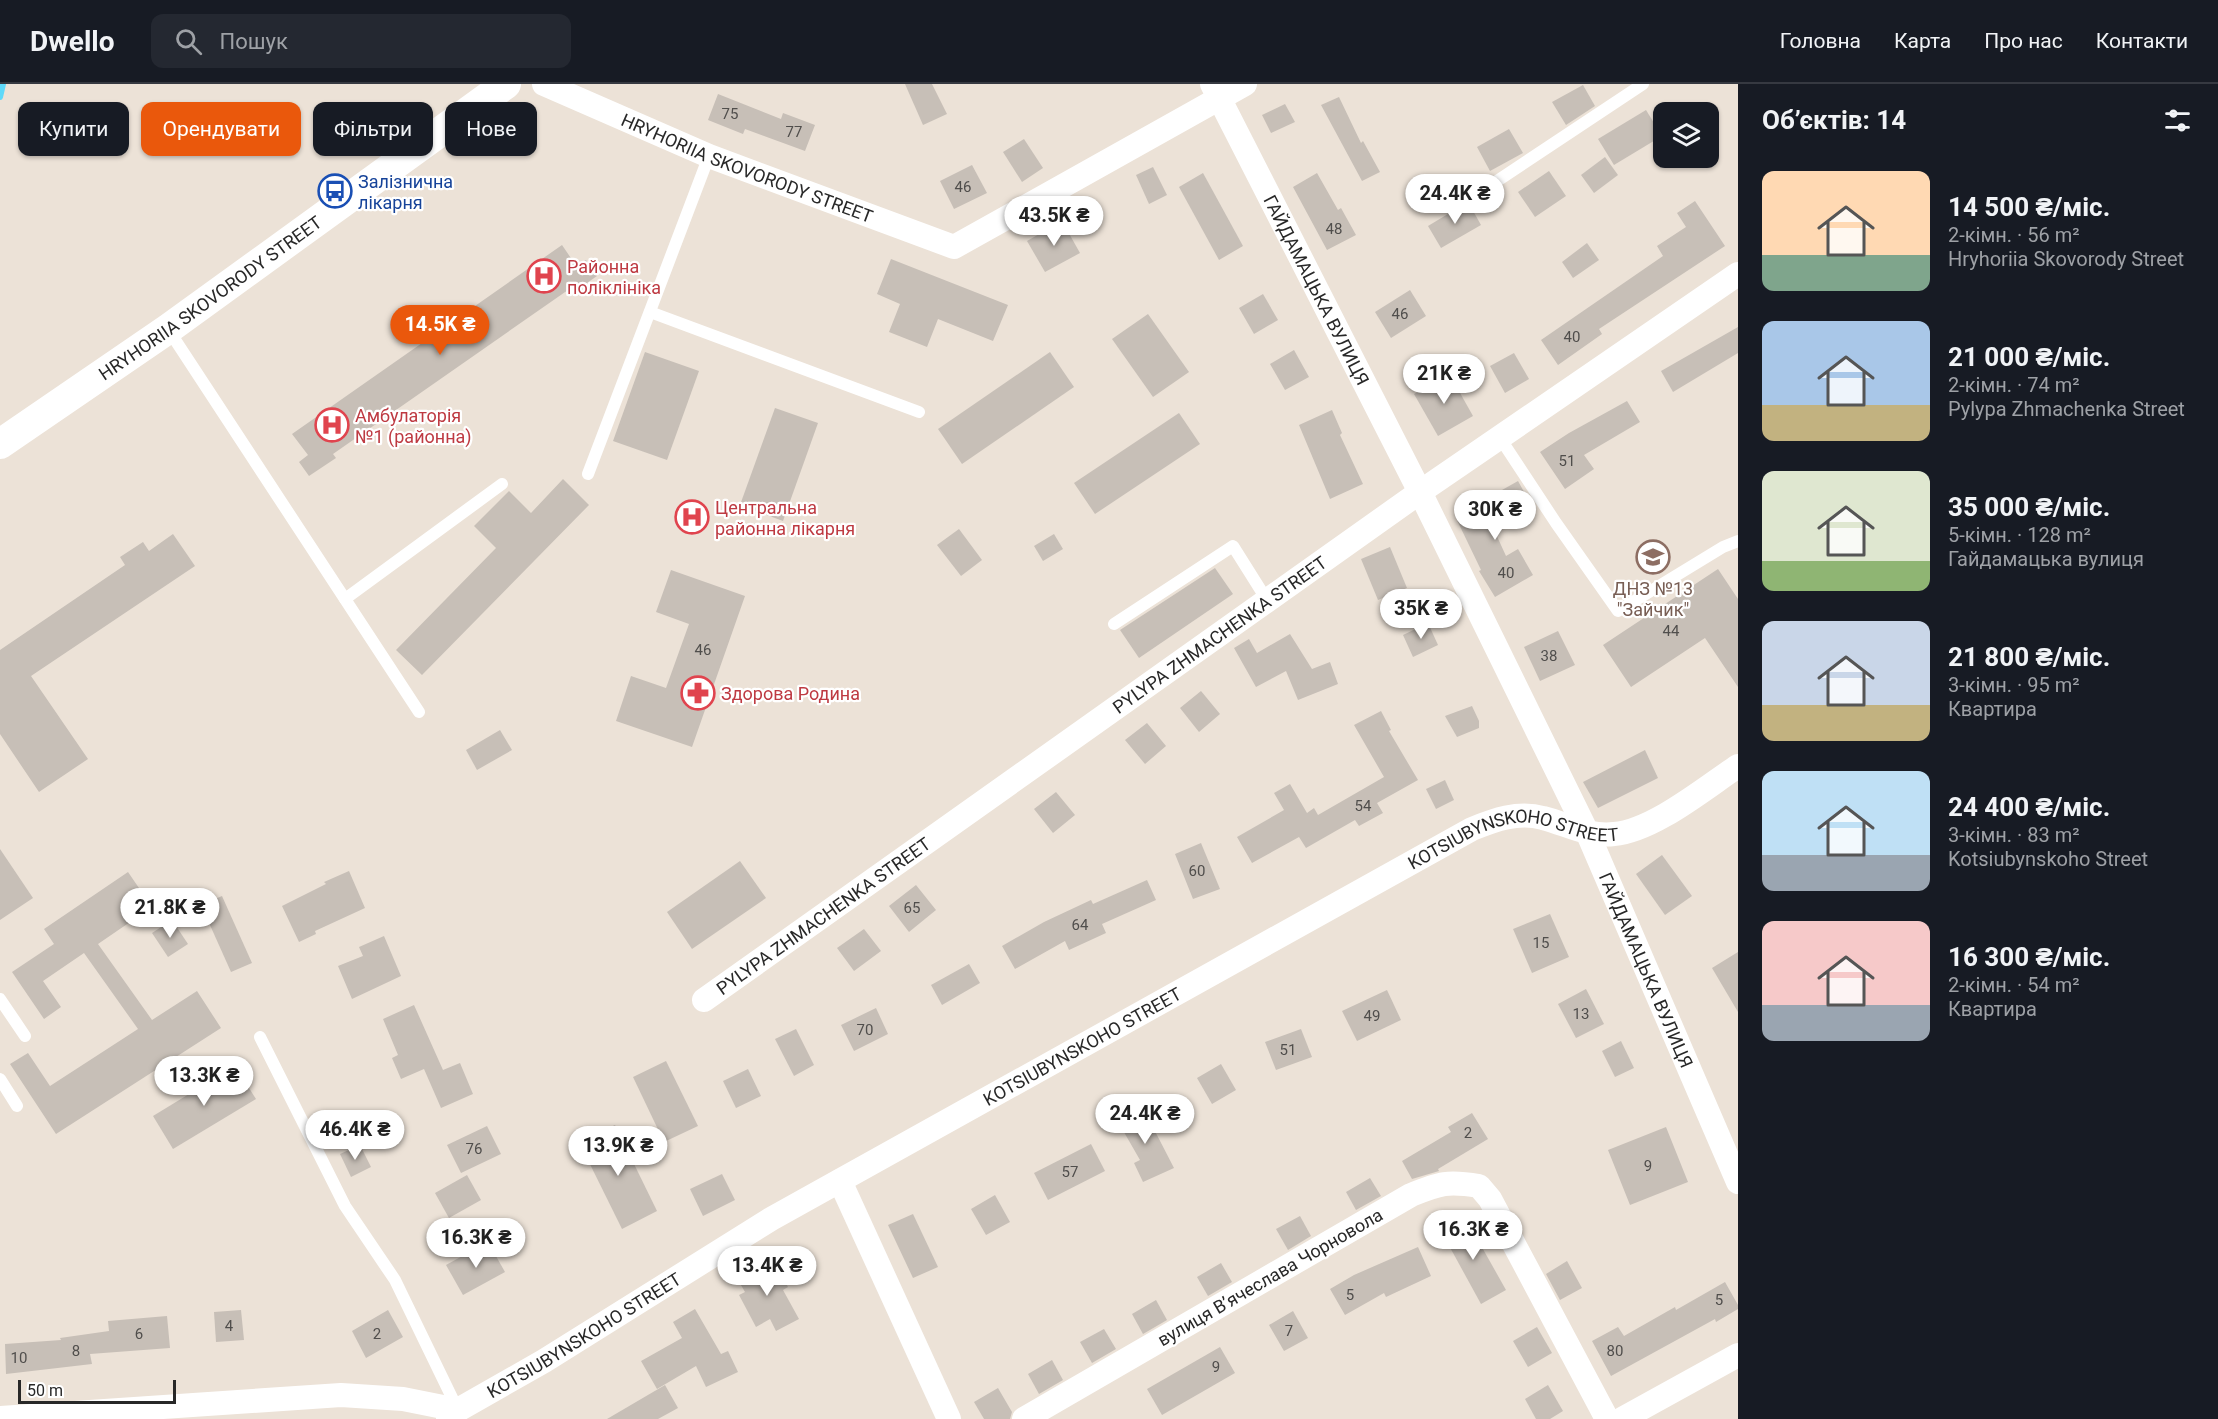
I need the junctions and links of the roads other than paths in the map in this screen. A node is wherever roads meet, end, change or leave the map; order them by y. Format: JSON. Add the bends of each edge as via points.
{"nodes":[{"id":1,"x":507,"y":84,"type":"edge"},
{"id":2,"x":544,"y":84,"type":"edge"},
{"id":3,"x":1245,"y":84,"type":"edge"},
{"id":4,"x":1643,"y":84,"type":"edge"},
{"id":5,"x":1216,"y":91,"type":"edge"},
{"id":6,"x":709,"y":156,"type":"junction"},
{"id":7,"x":1491,"y":185,"type":"dead end"},
{"id":8,"x":1738,"y":274,"type":"edge"},
{"id":9,"x":650,"y":312,"type":"junction"},
{"id":10,"x":168,"y":329,"type":"junction"},
{"id":11,"x":919,"y":412,"type":"dead end"},
{"id":12,"x":1500,"y":438,"type":"junction"},
{"id":13,"x":0,"y":444,"type":"edge"},
{"id":14,"x":588,"y":474,"type":"dead end"},
{"id":15,"x":502,"y":484,"type":"dead end"},
{"id":16,"x":1420,"y":492,"type":"junction"},
{"id":17,"x":1738,"y":542,"type":"edge"},
{"id":18,"x":345,"y":599,"type":"junction"},
{"id":19,"x":1267,"y":600,"type":"junction"},
{"id":20,"x":1113,"y":624,"type":"dead end"},
{"id":21,"x":419,"y":712,"type":"dead end"},
{"id":22,"x":1738,"y":766,"type":"edge"},
{"id":23,"x":1588,"y":834,"type":"junction"},
{"id":24,"x":0,"y":999,"type":"edge"},
{"id":25,"x":704,"y":1000,"type":"dead end"},
{"id":26,"x":25,"y":1036,"type":"dead end"},
{"id":27,"x":260,"y":1037,"type":"dead end"},
{"id":28,"x":0,"y":1079,"type":"edge"},
{"id":29,"x":17,"y":1106,"type":"dead end"},
{"id":30,"x":840,"y":1181,"type":"junction"},
{"id":31,"x":1738,"y":1182,"type":"edge"},
{"id":32,"x":1738,"y":1355,"type":"edge"},
{"id":33,"x":453,"y":1414,"type":"edge"},
{"id":34,"x":0,"y":1418,"type":"edge"},
{"id":35,"x":949,"y":1419,"type":"edge"},
{"id":36,"x":1024,"y":1419,"type":"edge"},
{"id":37,"x":1607,"y":1419,"type":"edge"},
{"id":38,"x":1622,"y":1419,"type":"edge"}],
"edges":[{"from":1,"to":10,"type":"street","name":"HRYHORIIA SKOVORODY STREET"},
{"from":2,"to":6,"type":"street","name":"HRYHORIIA SKOVORODY STREET"},
{"from":3,"to":5,"type":"street"},
{"from":4,"to":7,"type":"lane"},
{"from":5,"to":6,"type":"street","name":"HRYHORIIA SKOVORODY STREET","via":[[954,247]]},
{"from":5,"to":16,"type":"street","name":"ГАЙДАМАЦЬКА ВУЛИЦЯ"},
{"from":6,"to":9,"type":"lane"},
{"from":8,"to":12,"type":"street","name":"PYLYPA ZHMACHENKA STREET"},
{"from":9,"to":11,"type":"lane"},
{"from":9,"to":14,"type":"lane"},
{"from":10,"to":13,"type":"street","name":"HRYHORIIA SKOVORODY STREET"},
{"from":10,"to":18,"type":"lane"},
{"from":12,"to":16,"type":"street","name":"PYLYPA ZHMACHENKA STREET"},
{"from":12,"to":17,"type":"lane","via":[[1618,611]]},
{"from":15,"to":18,"type":"lane"},
{"from":16,"to":19,"type":"street","name":"PYLYPA ZHMACHENKA STREET"},
{"from":16,"to":23,"type":"street","name":"ГАЙДАМАЦЬКА ВУЛИЦЯ"},
{"from":18,"to":21,"type":"lane"},
{"from":19,"to":20,"type":"lane","via":[[1233,546]]},
{"from":19,"to":25,"type":"street","name":"PYLYPA ZHMACHENKA STREET"},
{"from":22,"to":23,"type":"street","name":"KOTSIUBYNSKOHO STREET","via":[[1635,830]]},
{"from":23,"to":30,"type":"street","name":"KOTSIUBYNSKOHO STREET","via":[[1526,816],[1510,816],[1472,829]]},
{"from":23,"to":31,"type":"street","name":"ГАЙДАМАЦЬКА ВУЛИЦЯ"},
{"from":24,"to":26,"type":"lane"},
{"from":27,"to":33,"type":"lane","via":[[345,1206],[395,1280]]},
{"from":28,"to":29,"type":"lane"},
{"from":30,"to":33,"type":"street","name":"KOTSIUBYNSKOHO STREET"},
{"from":30,"to":35,"type":"street"},
{"from":32,"to":38,"type":"street"},
{"from":33,"to":34,"type":"street","via":[[402,1399],[341,1395]]},
{"from":36,"to":37,"type":"street","name":"вулиця Вʼячеслава Чорновола","via":[[1411,1195],[1454,1182],[1479,1186],[1490,1199]]}]}
